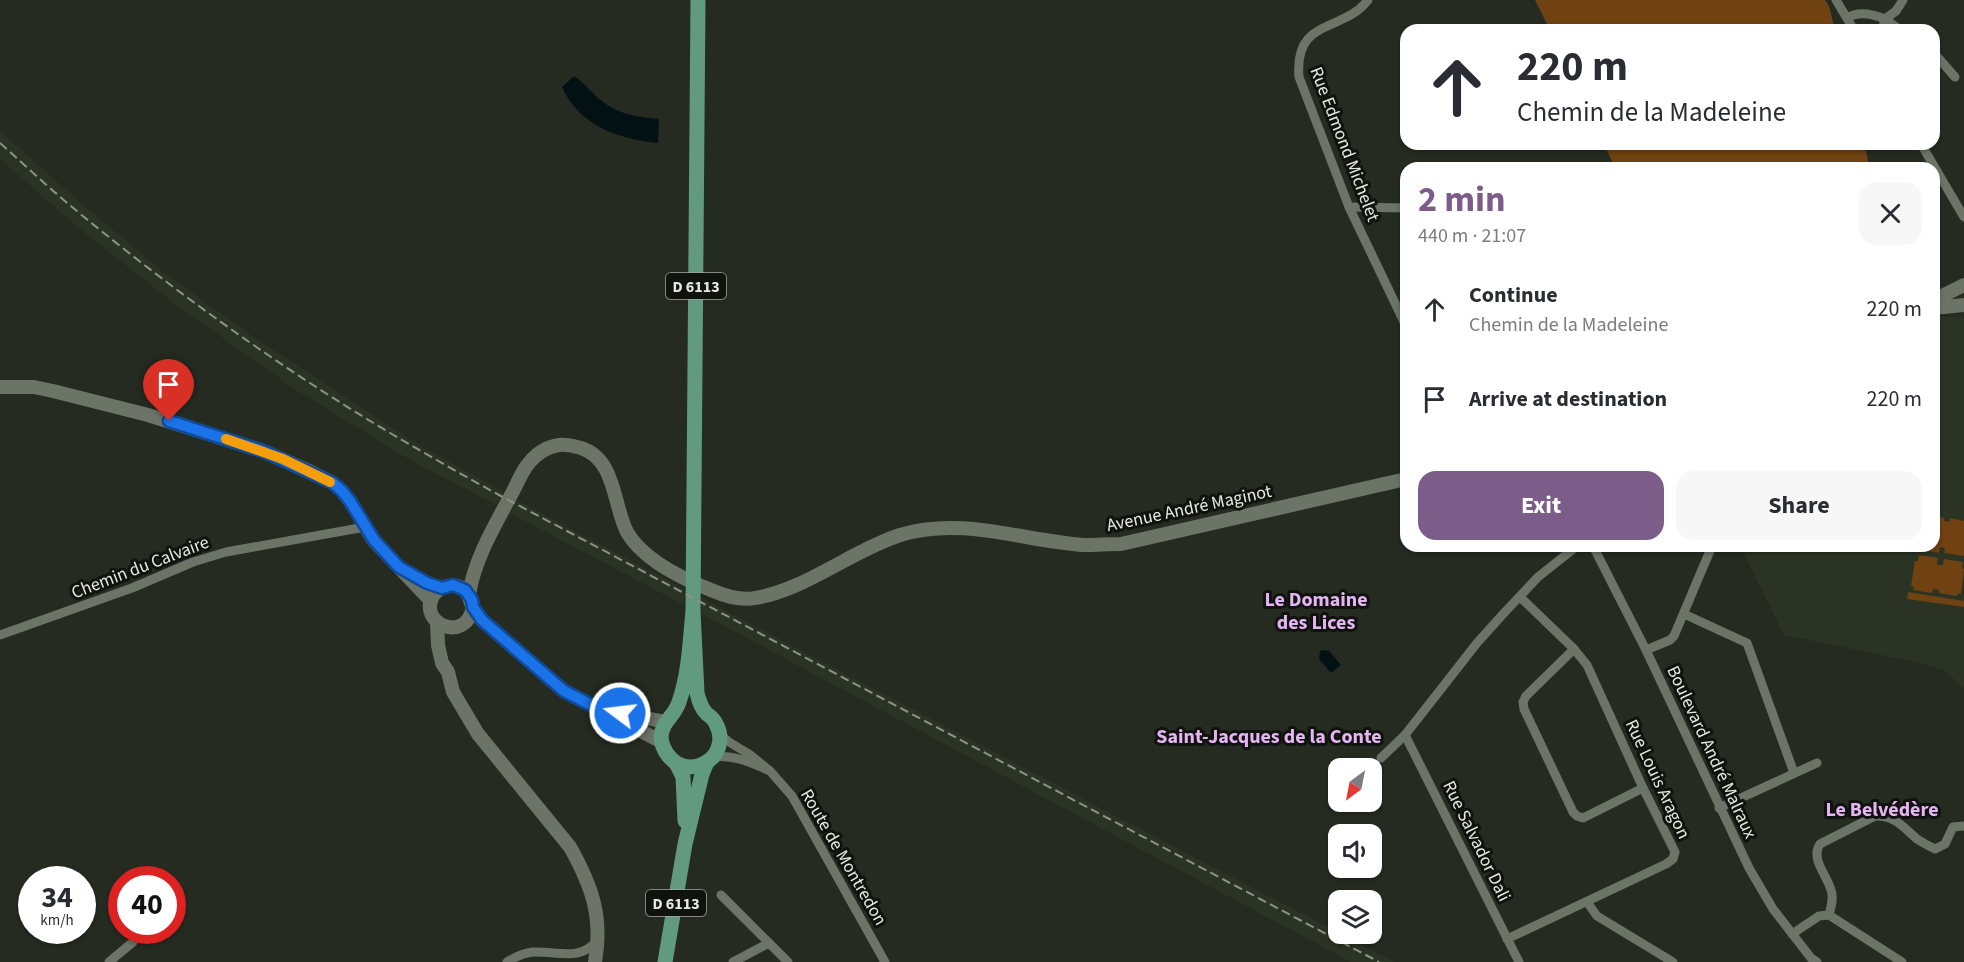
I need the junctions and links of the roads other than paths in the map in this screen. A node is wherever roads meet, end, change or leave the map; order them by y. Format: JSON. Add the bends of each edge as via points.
{"nodes":[{"id":1,"x":698,"y":0,"type":"edge"},
{"id":2,"x":1368,"y":0,"type":"edge"},
{"id":3,"x":1836,"y":0,"type":"edge"},
{"id":4,"x":1903,"y":0,"type":"edge"},
{"id":5,"x":1847,"y":18,"type":"junction"},
{"id":6,"x":1885,"y":19,"type":"junction"},
{"id":7,"x":1850,"y":24,"type":"edge"},
{"id":8,"x":1884,"y":24,"type":"edge"},
{"id":9,"x":1892,"y":24,"type":"edge"},
{"id":10,"x":1940,"y":60,"type":"edge"},
{"id":11,"x":1954,"y":77,"type":"dead end"},
{"id":12,"x":1940,"y":176,"type":"edge"},
{"id":13,"x":1349,"y":207,"type":"junction"},
{"id":14,"x":1400,"y":208,"type":"edge"},
{"id":15,"x":1964,"y":217,"type":"edge"},
{"id":16,"x":1964,"y":285,"type":"edge"},
{"id":17,"x":1940,"y":297,"type":"edge"},
{"id":18,"x":1964,"y":305,"type":"edge"},
{"id":19,"x":1940,"y":307,"type":"edge"},
{"id":20,"x":1400,"y":313,"type":"edge"},
{"id":21,"x":0,"y":387,"type":"edge"},
{"id":22,"x":1400,"y":480,"type":"edge"},
{"id":23,"x":364,"y":527,"type":"junction"},
{"id":24,"x":1569,"y":552,"type":"edge"},
{"id":25,"x":1596,"y":552,"type":"edge"},
{"id":26,"x":1710,"y":552,"type":"edge"},
{"id":27,"x":480,"y":555,"type":"junction"},
{"id":28,"x":399,"y":567,"type":"junction"},
{"id":29,"x":448,"y":586,"type":"junction"},
{"id":30,"x":1520,"y":597,"type":"junction"},
{"id":31,"x":431,"y":601,"type":"junction"},
{"id":32,"x":471,"y":601,"type":"junction"},
{"id":33,"x":693,"y":611,"type":"junction"},
{"id":34,"x":1684,"y":614,"type":"junction"},
{"id":35,"x":437,"y":622,"type":"junction"},
{"id":36,"x":459,"y":626,"type":"junction"},
{"id":37,"x":0,"y":635,"type":"edge"},
{"id":38,"x":505,"y":641,"type":"junction"},
{"id":39,"x":1574,"y":649,"type":"junction"},
{"id":40,"x":1646,"y":650,"type":"junction"},
{"id":41,"x":448,"y":672,"type":"junction"},
{"id":42,"x":597,"y":708,"type":"junction"},
{"id":43,"x":706,"y":712,"type":"junction"},
{"id":44,"x":669,"y":718,"type":"junction"},
{"id":45,"x":720,"y":734,"type":"junction"},
{"id":46,"x":1405,"y":735,"type":"junction"},
{"id":47,"x":662,"y":742,"type":"junction"},
{"id":48,"x":1381,"y":758,"type":"dead end"},
{"id":49,"x":710,"y":759,"type":"junction"},
{"id":50,"x":676,"y":763,"type":"junction"},
{"id":51,"x":1817,"y":763,"type":"dead end"},
{"id":52,"x":770,"y":771,"type":"junction"},
{"id":53,"x":1794,"y":773,"type":"junction"},
{"id":54,"x":1643,"y":788,"type":"junction"},
{"id":55,"x":1719,"y":808,"type":"junction"},
{"id":56,"x":1964,"y":826,"type":"edge"},
{"id":57,"x":685,"y":844,"type":"junction"},
{"id":58,"x":721,"y":895,"type":"dead end"},
{"id":59,"x":1587,"y":902,"type":"junction"},
{"id":60,"x":1830,"y":915,"type":"junction"},
{"id":61,"x":1792,"y":934,"type":"junction"},
{"id":62,"x":599,"y":939,"type":"junction"},
{"id":63,"x":1507,"y":939,"type":"junction"},
{"id":64,"x":130,"y":944,"type":"edge"},
{"id":65,"x":769,"y":944,"type":"junction"},
{"id":66,"x":545,"y":954,"type":"junction"},
{"id":67,"x":578,"y":956,"type":"junction"},
{"id":68,"x":108,"y":962,"type":"edge"},
{"id":69,"x":507,"y":962,"type":"edge"},
{"id":70,"x":564,"y":962,"type":"edge"},
{"id":71,"x":591,"y":962,"type":"edge"},
{"id":72,"x":595,"y":962,"type":"edge"},
{"id":73,"x":665,"y":962,"type":"edge"},
{"id":74,"x":733,"y":962,"type":"edge"},
{"id":75,"x":788,"y":962,"type":"edge"},
{"id":76,"x":885,"y":962,"type":"edge"},
{"id":77,"x":1519,"y":962,"type":"edge"},
{"id":78,"x":1673,"y":962,"type":"edge"},
{"id":79,"x":1817,"y":962,"type":"edge"},
{"id":80,"x":1902,"y":962,"type":"edge"}],
"edges":[{"from":1,"to":33,"type":"main road","number":"D 6113"},
{"from":2,"to":13,"type":"street","name":"Rue Edmond Michelet","via":[[1362,8],[1307,40],[1298,62],[1299,77]]},
{"from":3,"to":5,"type":"street"},
{"from":4,"to":6,"type":"street"},
{"from":5,"to":6,"type":"street","via":[[1860,13]]},
{"from":5,"to":7,"type":"street"},
{"from":6,"to":8,"type":"street"},
{"from":6,"to":9,"type":"street"},
{"from":10,"to":11,"type":"street"},
{"from":12,"to":15,"type":"street"},
{"from":13,"to":14,"type":"street"},
{"from":13,"to":20,"type":"street","name":"Rue Edmond Michelet"},
{"from":16,"to":17,"type":"street"},
{"from":18,"to":19,"type":"street"},
{"from":21,"to":23,"type":"street","via":[[53,391],[148,415],[263,451],[333,483],[350,501]]},
{"from":22,"to":27,"type":"street","name":"Avenue André Maginot","via":[[1121,544],[1085,545],[971,528],[921,531],[879,543],[783,591],[732,598],[660,565],[644,552],[627,532],[611,479],[599,459],[569,444],[548,448],[527,465]]},
{"from":23,"to":28,"type":"street"},
{"from":23,"to":37,"type":"street","name":"Chemin du Calvaire","via":[[226,552]]},
{"from":24,"to":30,"type":"street"},
{"from":25,"to":40,"type":"street","name":"Boulevard André Malraux"},
{"from":26,"to":34,"type":"street"},
{"from":27,"to":29,"type":"street"},
{"from":27,"to":32,"type":"street"},
{"from":28,"to":29,"type":"street","via":[[427,583]]},
{"from":28,"to":31,"type":"street"},
{"from":29,"to":31,"type":"street","via":[[437,591]]},
{"from":29,"to":32,"type":"street","via":[[465,590]]},
{"from":30,"to":39,"type":"street","name":"Rue Louis Aragon"},
{"from":30,"to":46,"type":"street","via":[[1477,643]]},
{"from":31,"to":35,"type":"street","via":[[431,613]]},
{"from":32,"to":36,"type":"street","via":[[472,614]]},
{"from":32,"to":38,"type":"street","via":[[482,620]]},
{"from":33,"to":43,"type":"main road","number":"D 6113","via":[[697,693]]},
{"from":33,"to":44,"type":"main road","number":"D 6113","via":[[679,704]]},
{"from":34,"to":40,"type":"street","via":[[1670,640]]},
{"from":34,"to":53,"type":"street","via":[[1747,643]]},
{"from":35,"to":36,"type":"street","via":[[448,628]]},
{"from":35,"to":41,"type":"street","via":[[438,645]]},
{"from":36,"to":38,"type":"street","via":[[480,629]]},
{"from":36,"to":41,"type":"street","via":[[449,639]]},
{"from":38,"to":42,"type":"street","via":[[564,691]]},
{"from":39,"to":54,"type":"street","name":"Rue Louis Aragon","via":[[1587,664]]},
{"from":39,"to":54,"type":"street","via":[[1523,702],[1573,812],[1582,818]]},
{"from":40,"to":55,"type":"street","name":"Boulevard André Malraux"},
{"from":41,"to":62,"type":"street","via":[[453,692],[478,734],[570,847],[582,868],[598,912]]},
{"from":42,"to":44,"type":"street"},
{"from":42,"to":47,"type":"street"},
{"from":43,"to":44,"type":"main road","via":[[689,708]]},
{"from":43,"to":45,"type":"main road"},
{"from":44,"to":47,"type":"main road"},
{"from":45,"to":49,"type":"main road","via":[[717,750]]},
{"from":45,"to":52,"type":"street","name":"Route de Montredon"},
{"from":46,"to":48,"type":"street"},
{"from":46,"to":63,"type":"street","name":"Rue Salvador Dali"},
{"from":47,"to":50,"type":"main road","via":[[669,758]]},
{"from":49,"to":50,"type":"main road","via":[[692,767]]},
{"from":49,"to":52,"type":"street","via":[[724,756]]},
{"from":49,"to":57,"type":"main road","number":"D 6113","via":[[702,774]]},
{"from":50,"to":57,"type":"main road","number":"D 6113","via":[[683,777]]},
{"from":51,"to":53,"type":"street"},
{"from":52,"to":76,"type":"street","name":"Route de Montredon","via":[[792,796]]},
{"from":53,"to":55,"type":"street"},
{"from":54,"to":59,"type":"street","name":"Rue Louis Aragon","via":[[1675,852],[1673,859]]},
{"from":55,"to":61,"type":"street","name":"Boulevard André Malraux","via":[[1749,868]]},
{"from":56,"to":60,"type":"street","via":[[1953,827],[1945,844],[1935,849],[1919,841],[1896,820],[1875,816],[1820,844],[1816,857],[1832,891]]},
{"from":57,"to":73,"type":"main road","number":"D 6113"},
{"from":58,"to":65,"type":"street"},
{"from":59,"to":63,"type":"street","name":"Rue Louis Aragon"},
{"from":59,"to":78,"type":"street","via":[[1597,916]]},
{"from":60,"to":61,"type":"street","via":[[1819,916]]},
{"from":60,"to":80,"type":"street"},
{"from":61,"to":79,"type":"street","name":"Boulevard André Malraux"},
{"from":62,"to":67,"type":"street"},
{"from":62,"to":72,"type":"street"},
{"from":63,"to":77,"type":"street","name":"Rue Salvador Dali"},
{"from":64,"to":68,"type":"street"},
{"from":65,"to":74,"type":"street"},
{"from":65,"to":75,"type":"street"},
{"from":66,"to":67,"type":"street"},
{"from":66,"to":69,"type":"street","via":[[534,952]]},
{"from":66,"to":70,"type":"street"},
{"from":67,"to":71,"type":"street"}]}
